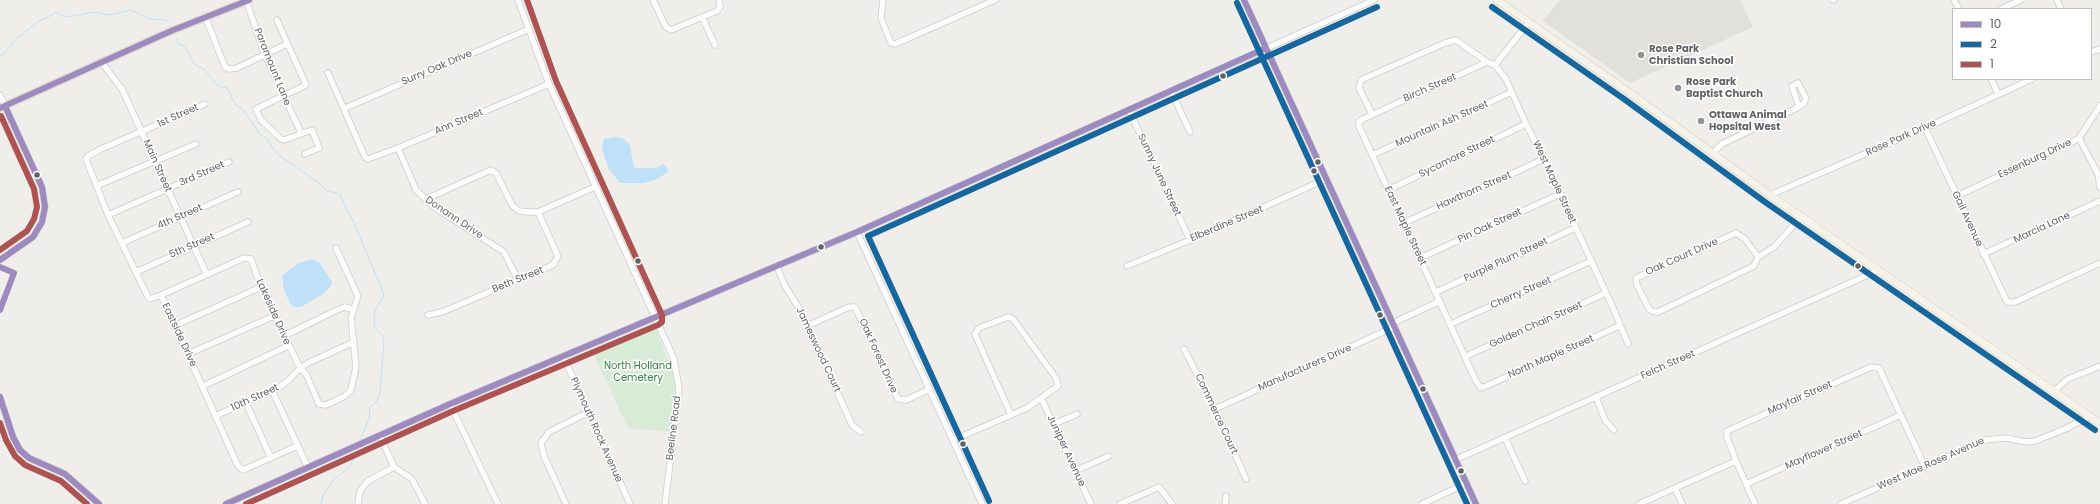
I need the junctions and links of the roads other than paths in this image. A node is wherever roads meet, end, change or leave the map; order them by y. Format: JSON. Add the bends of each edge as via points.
{"nodes":[{"id":1,"x":247,"y":0,"type":"edge"},
{"id":2,"x":518,"y":0,"type":"edge"},
{"id":3,"x":653,"y":0,"type":"edge"},
{"id":4,"x":719,"y":0,"type":"edge"},
{"id":5,"x":883,"y":0,"type":"edge"},
{"id":6,"x":995,"y":0,"type":"edge"},
{"id":7,"x":1244,"y":0,"type":"edge"},
{"id":8,"x":1374,"y":0,"type":"edge"},
{"id":9,"x":1497,"y":0,"type":"edge"},
{"id":10,"x":2021,"y":0,"type":"edge"},
{"id":11,"x":2003,"y":8,"type":"edge"},
{"id":12,"x":205,"y":16,"type":"junction"},
{"id":13,"x":702,"y":17,"type":"junction"},
{"id":14,"x":276,"y":20,"type":"dead end"},
{"id":15,"x":1529,"y":22,"type":"junction"},
{"id":16,"x":529,"y":29,"type":"junction"},
{"id":17,"x":287,"y":44,"type":"junction"},
{"id":18,"x":715,"y":45,"type":"dead end"},
{"id":19,"x":1266,"y":48,"type":"junction"},
{"id":20,"x":265,"y":55,"type":"junction"},
{"id":21,"x":1487,"y":62,"type":"junction"},
{"id":22,"x":102,"y":63,"type":"junction"},
{"id":23,"x":1495,"y":65,"type":"junction"},
{"id":24,"x":328,"y":73,"type":"dead end"},
{"id":25,"x":1991,"y":80,"type":"edge"},
{"id":26,"x":2030,"y":80,"type":"edge"},
{"id":27,"x":549,"y":84,"type":"junction"},
{"id":28,"x":1171,"y":91,"type":"junction"},
{"id":29,"x":1512,"y":92,"type":"junction"},
{"id":30,"x":1998,"y":94,"type":"junction"},
{"id":31,"x":0,"y":95,"type":"edge"},
{"id":32,"x":283,"y":96,"type":"junction"},
{"id":33,"x":205,"y":104,"type":"dead end"},
{"id":34,"x":2100,"y":106,"type":"edge"},
{"id":35,"x":3,"y":107,"type":"edge"},
{"id":36,"x":1799,"y":107,"type":"dead end"},
{"id":37,"x":344,"y":108,"type":"junction"},
{"id":38,"x":1128,"y":110,"type":"junction"},
{"id":39,"x":1372,"y":114,"type":"junction"},
{"id":40,"x":1526,"y":124,"type":"junction"},
{"id":41,"x":1925,"y":128,"type":"junction"},
{"id":42,"x":142,"y":132,"type":"junction"},
{"id":43,"x":1190,"y":132,"type":"dead end"},
{"id":44,"x":301,"y":133,"type":"junction"},
{"id":45,"x":2079,"y":138,"type":"junction"},
{"id":46,"x":196,"y":144,"type":"dead end"},
{"id":47,"x":398,"y":148,"type":"junction"},
{"id":48,"x":1713,"y":153,"type":"junction"},
{"id":49,"x":306,"y":154,"type":"dead end"},
{"id":50,"x":1372,"y":155,"type":"junction"},
{"id":51,"x":86,"y":159,"type":"joint"},
{"id":52,"x":155,"y":160,"type":"junction"},
{"id":53,"x":1544,"y":160,"type":"junction"},
{"id":54,"x":229,"y":162,"type":"dead end"},
{"id":55,"x":1326,"y":179,"type":"junction"},
{"id":56,"x":96,"y":186,"type":"junction"},
{"id":57,"x":595,"y":186,"type":"junction"},
{"id":58,"x":2100,"y":187,"type":"edge"},
{"id":59,"x":167,"y":189,"type":"junction"},
{"id":60,"x":1388,"y":190,"type":"junction"},
{"id":61,"x":238,"y":192,"type":"dead end"},
{"id":62,"x":1560,"y":194,"type":"junction"},
{"id":63,"x":1770,"y":195,"type":"junction"},
{"id":64,"x":1957,"y":196,"type":"junction"},
{"id":65,"x":426,"y":198,"type":"junction"},
{"id":66,"x":2100,"y":201,"type":"edge"},
{"id":67,"x":538,"y":212,"type":"junction"},
{"id":68,"x":108,"y":215,"type":"junction"},
{"id":69,"x":1802,"y":216,"type":"junction"},
{"id":70,"x":180,"y":217,"type":"junction"},
{"id":71,"x":248,"y":222,"type":"dead end"},
{"id":72,"x":1404,"y":223,"type":"junction"},
{"id":73,"x":1575,"y":228,"type":"junction"},
{"id":74,"x":857,"y":232,"type":"junction"},
{"id":75,"x":1190,"y":240,"type":"junction"},
{"id":76,"x":122,"y":243,"type":"junction"},
{"id":77,"x":193,"y":245,"type":"junction"},
{"id":78,"x":336,"y":248,"type":"dead end"},
{"id":79,"x":1983,"y":254,"type":"junction"},
{"id":80,"x":1758,"y":257,"type":"junction"},
{"id":81,"x":1420,"y":258,"type":"junction"},
{"id":82,"x":0,"y":260,"type":"edge"},
{"id":83,"x":1591,"y":261,"type":"junction"},
{"id":84,"x":2100,"y":263,"type":"edge"},
{"id":85,"x":1127,"y":266,"type":"dead end"},
{"id":86,"x":777,"y":267,"type":"junction"},
{"id":87,"x":1879,"y":270,"type":"junction"},
{"id":88,"x":136,"y":272,"type":"junction"},
{"id":89,"x":206,"y":273,"type":"junction"},
{"id":90,"x":518,"y":280,"type":"junction"},
{"id":91,"x":261,"y":287,"type":"junction"},
{"id":92,"x":1436,"y":292,"type":"junction"},
{"id":93,"x":1606,"y":293,"type":"junction"},
{"id":94,"x":161,"y":295,"type":"junction"},
{"id":95,"x":1440,"y":301,"type":"junction"},
{"id":96,"x":352,"y":309,"type":"junction"},
{"id":97,"x":428,"y":315,"type":"dead end"},
{"id":98,"x":274,"y":316,"type":"junction"},
{"id":99,"x":655,"y":318,"type":"junction"},
{"id":100,"x":1451,"y":324,"type":"junction"},
{"id":101,"x":1394,"y":325,"type":"junction"},
{"id":102,"x":174,"y":326,"type":"junction"},
{"id":103,"x":807,"y":326,"type":"junction"},
{"id":104,"x":1619,"y":326,"type":"junction"},
{"id":105,"x":284,"y":336,"type":"junction"},
{"id":106,"x":354,"y":342,"type":"junction"},
{"id":107,"x":1628,"y":344,"type":"dead end"},
{"id":108,"x":288,"y":346,"type":"junction"},
{"id":109,"x":1184,"y":349,"type":"dead end"},
{"id":110,"x":188,"y":354,"type":"junction"},
{"id":111,"x":563,"y":356,"type":"junction"},
{"id":112,"x":1466,"y":356,"type":"junction"},
{"id":113,"x":2100,"y":366,"type":"edge"},
{"id":114,"x":300,"y":368,"type":"junction"},
{"id":115,"x":202,"y":386,"type":"junction"},
{"id":116,"x":1481,"y":388,"type":"joint"},
{"id":117,"x":930,"y":389,"type":"junction"},
{"id":118,"x":272,"y":390,"type":"junction"},
{"id":119,"x":2054,"y":391,"type":"junction"},
{"id":120,"x":0,"y":397,"type":"edge"},
{"id":121,"x":1596,"y":397,"type":"junction"},
{"id":122,"x":1041,"y":398,"type":"junction"},
{"id":123,"x":246,"y":403,"type":"junction"},
{"id":124,"x":450,"y":404,"type":"junction"},
{"id":125,"x":1215,"y":409,"type":"junction"},
{"id":126,"x":589,"y":412,"type":"junction"},
{"id":127,"x":1077,"y":414,"type":"dead end"},
{"id":128,"x":1011,"y":415,"type":"junction"},
{"id":129,"x":1901,"y":415,"type":"junction"},
{"id":130,"x":216,"y":416,"type":"junction"},
{"id":131,"x":2090,"y":416,"type":"junction"},
{"id":132,"x":2100,"y":423,"type":"edge"},
{"id":133,"x":1054,"y":424,"type":"junction"},
{"id":134,"x":1614,"y":430,"type":"dead end"},
{"id":135,"x":861,"y":432,"type":"dead end"},
{"id":136,"x":380,"y":436,"type":"junction"},
{"id":137,"x":1505,"y":438,"type":"junction"},
{"id":138,"x":953,"y":440,"type":"junction"},
{"id":139,"x":297,"y":446,"type":"junction"},
{"id":140,"x":1109,"y":456,"type":"dead end"},
{"id":141,"x":271,"y":458,"type":"junction"},
{"id":142,"x":1457,"y":459,"type":"junction"},
{"id":143,"x":1736,"y":461,"type":"junction"},
{"id":144,"x":394,"y":467,"type":"junction"},
{"id":145,"x":1925,"y":467,"type":"junction"},
{"id":146,"x":308,"y":468,"type":"junction"},
{"id":147,"x":1075,"y":471,"type":"junction"},
{"id":148,"x":1246,"y":479,"type":"dead end"},
{"id":149,"x":1525,"y":481,"type":"dead end"},
{"id":150,"x":1467,"y":483,"type":"junction"},
{"id":151,"x":1746,"y":484,"type":"junction"},
{"id":152,"x":1675,"y":488,"type":"junction"},
{"id":153,"x":1226,"y":496,"type":"dead end"},
{"id":154,"x":99,"y":504,"type":"edge"},
{"id":155,"x":226,"y":504,"type":"edge"},
{"id":156,"x":358,"y":504,"type":"edge"},
{"id":157,"x":425,"y":504,"type":"edge"},
{"id":158,"x":498,"y":504,"type":"edge"},
{"id":159,"x":566,"y":504,"type":"edge"},
{"id":160,"x":630,"y":504,"type":"edge"},
{"id":161,"x":665,"y":504,"type":"edge"},
{"id":162,"x":982,"y":504,"type":"edge"},
{"id":163,"x":1091,"y":504,"type":"edge"},
{"id":164,"x":1120,"y":504,"type":"edge"},
{"id":165,"x":1172,"y":504,"type":"edge"},
{"id":166,"x":1224,"y":504,"type":"edge"},
{"id":167,"x":1422,"y":504,"type":"edge"},
{"id":168,"x":1476,"y":504,"type":"edge"},
{"id":169,"x":1640,"y":504,"type":"edge"},
{"id":170,"x":1682,"y":504,"type":"edge"},
{"id":171,"x":1755,"y":504,"type":"edge"},
{"id":172,"x":1840,"y":504,"type":"edge"}],
"edges":[{"from":1,"to":12,"type":"main road"},
{"from":1,"to":20,"type":"street","name":"Paramount Lane"},
{"from":2,"to":16,"type":"street","name":"Beeline Road"},
{"from":3,"to":13,"type":"street","via":[[666,27],[671,30]]},
{"from":4,"to":13,"type":"street","via":[[720,7]]},
{"from":5,"to":6,"type":"street","via":[[881,18],[895,44]]},
{"from":7,"to":19,"type":"street"},
{"from":8,"to":19,"type":"street"},
{"from":9,"to":15,"type":"main road"},
{"from":10,"to":11,"type":"street"},
{"from":12,"to":20,"type":"street","via":[[229,69],[233,70]]},
{"from":12,"to":22,"type":"main road"},
{"from":13,"to":18,"type":"street"},
{"from":14,"to":17,"type":"street"},
{"from":15,"to":23,"type":"street"},
{"from":15,"to":48,"type":"main road"},
{"from":16,"to":27,"type":"street","name":"Beeline Road"},
{"from":16,"to":37,"type":"street","name":"Surry Oak Drive"},
{"from":17,"to":20,"type":"street"},
{"from":17,"to":32,"type":"street","via":[[306,85]]},
{"from":19,"to":28,"type":"street"},
{"from":19,"to":55,"type":"street"},
{"from":20,"to":32,"type":"street","name":"Paramount Lane"},
{"from":21,"to":23,"type":"street"},
{"from":21,"to":39,"type":"street","name":"Birch Street"},
{"from":21,"to":39,"type":"street","via":[[1456,40],[1372,75],[1361,80],[1359,85]]},
{"from":22,"to":35,"type":"main road"},
{"from":22,"to":42,"type":"street","name":"Main Street","via":[[122,88]]},
{"from":23,"to":29,"type":"street","name":"West Maple Street"},
{"from":24,"to":37,"type":"street"},
{"from":25,"to":30,"type":"street"},
{"from":26,"to":30,"type":"street","name":"Rose Park Drive"},
{"from":27,"to":47,"type":"street","name":"Ann Street"},
{"from":27,"to":57,"type":"street","name":"Beeline Road"},
{"from":28,"to":38,"type":"street"},
{"from":28,"to":43,"type":"street"},
{"from":29,"to":40,"type":"street","name":"West Maple Street"},
{"from":29,"to":50,"type":"street","name":"Mountain Ash Street"},
{"from":30,"to":41,"type":"street","name":"Rose Park Drive"},
{"from":31,"to":35,"type":"street"},
{"from":32,"to":44,"type":"street","name":"Paramount Lane"},
{"from":32,"to":44,"type":"street","via":[[256,109],[261,120],[284,140]]},
{"from":33,"to":42,"type":"street","name":"1st Street"},
{"from":34,"to":45,"type":"street","name":"Essenburg Drive"},
{"from":35,"to":82,"type":"street","via":[[42,187],[45,207],[42,222],[33,237]]},
{"from":36,"to":48,"type":"street","via":[[1722,144]]},
{"from":37,"to":47,"type":"street","name":"Ann Street","via":[[365,157],[368,159]]},
{"from":38,"to":74,"type":"street"},
{"from":38,"to":75,"type":"street","name":"Sunny June Street"},
{"from":39,"to":50,"type":"street","name":"East Maple Street","via":[[1359,122]]},
{"from":40,"to":53,"type":"street","name":"West Maple Street"},
{"from":40,"to":60,"type":"street","name":"Sycamore Street"},
{"from":41,"to":63,"type":"street","name":"Rose Park Drive"},
{"from":41,"to":64,"type":"street","name":"Gail Avenue"},
{"from":42,"to":51,"type":"street","name":"1st Street"},
{"from":42,"to":52,"type":"street","name":"Main Street"},
{"from":44,"to":49,"type":"street","via":[[312,130],[320,148]]},
{"from":45,"to":58,"type":"street","via":[[2098,174]]},
{"from":45,"to":64,"type":"street","name":"Essenburg Drive"},
{"from":46,"to":52,"type":"street"},
{"from":47,"to":65,"type":"street","name":"Donann Drive","via":[[416,190]]},
{"from":48,"to":63,"type":"main road"},
{"from":50,"to":60,"type":"street","name":"East Maple Street"},
{"from":51,"to":56,"type":"street","name":"Eastside Drive"},
{"from":52,"to":56,"type":"street"},
{"from":52,"to":59,"type":"street","name":"Main Street"},
{"from":53,"to":62,"type":"street","name":"West Maple Street"},
{"from":53,"to":72,"type":"street","name":"Hawthorn Street"},
{"from":54,"to":59,"type":"street","name":"3rd Street"},
{"from":55,"to":75,"type":"street","name":"Elberdine Street"},
{"from":55,"to":101,"type":"street"},
{"from":56,"to":68,"type":"street","name":"Eastside Drive"},
{"from":57,"to":67,"type":"street"},
{"from":57,"to":99,"type":"street","name":"Beeline Road"},
{"from":59,"to":68,"type":"street","name":"3rd Street"},
{"from":59,"to":70,"type":"street","name":"Main Street"},
{"from":60,"to":72,"type":"street","name":"East Maple Street"},
{"from":61,"to":70,"type":"street","name":"4th Street"},
{"from":62,"to":73,"type":"street","name":"West Maple Street"},
{"from":62,"to":81,"type":"street","name":"Pin Oak Street"},
{"from":63,"to":69,"type":"main road"},
{"from":64,"to":79,"type":"street","name":"Gail Avenue"},
{"from":65,"to":67,"type":"street","via":[[491,170],[496,173],[515,208]]},
{"from":65,"to":90,"type":"street","name":"Donann Drive","via":[[434,207],[504,252]]},
{"from":66,"to":79,"type":"street","name":"Marcia Lane"},
{"from":67,"to":90,"type":"street","name":"Beth Street","via":[[558,256],[548,268]]},
{"from":68,"to":76,"type":"street","name":"Eastside Drive"},
{"from":69,"to":80,"type":"street","name":"Oak Court Drive","via":[[1774,247]]},
{"from":69,"to":87,"type":"main road"},
{"from":70,"to":76,"type":"street","name":"4th Street"},
{"from":70,"to":77,"type":"street","name":"Main Street"},
{"from":71,"to":77,"type":"street","name":"5th Street"},
{"from":72,"to":81,"type":"street","name":"East Maple Street"},
{"from":73,"to":83,"type":"street","name":"West Maple Street"},
{"from":73,"to":92,"type":"street","name":"Purple Plum Street"},
{"from":74,"to":86,"type":"street"},
{"from":74,"to":117,"type":"street"},
{"from":75,"to":85,"type":"street","name":"Elberdine Street"},
{"from":76,"to":88,"type":"street","name":"Eastside Drive"},
{"from":77,"to":88,"type":"street","name":"5th Street"},
{"from":77,"to":89,"type":"street","name":"Main Street"},
{"from":78,"to":96,"type":"street","via":[[356,292]]},
{"from":79,"to":84,"type":"street","name":"Gail Avenue","via":[[2007,302],[2015,302]]},
{"from":80,"to":80,"type":"street","name":"Oak Court Drive","via":[[1745,239],[1736,233],[1636,279],[1649,309],[1655,312],[1750,269]]},
{"from":81,"to":92,"type":"street","name":"East Maple Street"},
{"from":83,"to":93,"type":"street","name":"West Maple Street"},
{"from":83,"to":100,"type":"street","name":"Cherry Street"},
{"from":86,"to":99,"type":"street"},
{"from":86,"to":103,"type":"street","name":"Jameswood Court","via":[[784,286]]},
{"from":87,"to":119,"type":"main road"},
{"from":87,"to":121,"type":"street","name":"Felch Street"},
{"from":88,"to":94,"type":"street","name":"Eastside Drive","via":[[148,297]]},
{"from":89,"to":91,"type":"street","name":"Lakeside Drive","via":[[248,258],[251,259]]},
{"from":89,"to":94,"type":"street"},
{"from":90,"to":97,"type":"street","name":"Beth Street","via":[[442,312]]},
{"from":91,"to":98,"type":"street","name":"Lakeside Drive"},
{"from":91,"to":102,"type":"street"},
{"from":92,"to":95,"type":"street","name":"East Maple Street"},
{"from":93,"to":104,"type":"street","name":"West Maple Street"},
{"from":93,"to":112,"type":"street","name":"Golden Chain Street"},
{"from":94,"to":102,"type":"street","name":"Eastside Drive"},
{"from":95,"to":100,"type":"street","name":"East Maple Street"},
{"from":95,"to":101,"type":"street","name":"Manufacturers Drive"},
{"from":96,"to":105,"type":"street","via":[[346,307],[337,310]]},
{"from":96,"to":106,"type":"street","via":[[351,327]]},
{"from":98,"to":105,"type":"street","name":"Lakeside Drive"},
{"from":98,"to":110,"type":"street"},
{"from":99,"to":111,"type":"street"},
{"from":99,"to":161,"type":"street","name":"Beeline Road","via":[[674,359],[678,379]]},
{"from":100,"to":112,"type":"street","name":"East Maple Street"},
{"from":101,"to":125,"type":"street","name":"Manufacturers Drive"},
{"from":101,"to":142,"type":"street"},
{"from":102,"to":110,"type":"street","name":"Eastside Drive"},
{"from":103,"to":117,"type":"street","name":"Oak Forest Drive","via":[[849,307],[855,307],[898,399],[906,400]]},
{"from":103,"to":135,"type":"street","name":"Jameswood Court","via":[[852,425]]},
{"from":104,"to":107,"type":"street","name":"West Maple Street"},
{"from":104,"to":116,"type":"street","name":"North Maple Street"},
{"from":105,"to":108,"type":"street","name":"Lakeside Drive"},
{"from":106,"to":114,"type":"street","name":"10th Street"},
{"from":106,"to":114,"type":"street","name":"Lakeside Drive","via":[[356,367],[351,390],[345,396],[326,405],[319,404],[306,374]]},
{"from":108,"to":114,"type":"street","name":"Lakeside Drive"},
{"from":108,"to":115,"type":"street"},
{"from":109,"to":125,"type":"street","name":"Commerce Court"},
{"from":110,"to":115,"type":"street","name":"Eastside Drive"},
{"from":111,"to":124,"type":"street"},
{"from":111,"to":126,"type":"street","name":"Plymouth Rock Avenue"},
{"from":112,"to":116,"type":"street","name":"East Maple Street"},
{"from":113,"to":119,"type":"street","via":[[2068,379]]},
{"from":114,"to":118,"type":"street","name":"10th Street","via":[[289,380]]},
{"from":115,"to":130,"type":"street","name":"Eastside Drive"},
{"from":117,"to":138,"type":"street"},
{"from":118,"to":123,"type":"street","name":"10th Street"},
{"from":118,"to":139,"type":"street"},
{"from":119,"to":131,"type":"main road"},
{"from":120,"to":154,"type":"street","via":[[20,450],[29,458],[65,474]]},
{"from":121,"to":134,"type":"street","via":[[1605,420]]},
{"from":121,"to":137,"type":"street","name":"Felch Street"},
{"from":122,"to":128,"type":"street"},
{"from":122,"to":128,"type":"street","via":[[1055,389],[1058,382],[1013,319],[1008,317],[976,331],[977,339]]},
{"from":122,"to":133,"type":"street","name":"Juniper Avenue"},
{"from":123,"to":130,"type":"street","name":"10th Street"},
{"from":123,"to":141,"type":"street"},
{"from":124,"to":136,"type":"street"},
{"from":124,"to":158,"type":"street"},
{"from":125,"to":148,"type":"street","name":"Commerce Court"},
{"from":126,"to":159,"type":"street","via":[[549,432],[542,443],[544,456]]},
{"from":126,"to":160,"type":"street","name":"Plymouth Rock Avenue"},
{"from":127,"to":133,"type":"street"},
{"from":128,"to":138,"type":"street"},
{"from":129,"to":143,"type":"street","name":"Mayfair Street","via":[[1879,368],[1874,366],[1727,432]]},
{"from":129,"to":145,"type":"street"},
{"from":129,"to":151,"type":"street","name":"Mayflower Street"},
{"from":130,"to":141,"type":"street","name":"Eastside Drive","via":[[240,469]]},
{"from":131,"to":132,"type":"main road"},
{"from":131,"to":145,"type":"street","name":"West Mae Rose Avenue","via":[[2035,441],[2006,438],[1984,440]]},
{"from":133,"to":147,"type":"street","name":"Juniper Avenue"},
{"from":136,"to":144,"type":"street"},
{"from":136,"to":146,"type":"street"},
{"from":137,"to":142,"type":"street","name":"Felch Street"},
{"from":137,"to":149,"type":"street"},
{"from":138,"to":162,"type":"street"},
{"from":139,"to":141,"type":"street","name":"Eastside Drive"},
{"from":139,"to":146,"type":"street"},
{"from":140,"to":147,"type":"street"},
{"from":142,"to":150,"type":"street"},
{"from":143,"to":151,"type":"street"},
{"from":143,"to":152,"type":"street"},
{"from":144,"to":156,"type":"street","via":[[364,485],[360,491]]},
{"from":144,"to":157,"type":"street","via":[[412,479]]},
{"from":145,"to":172,"type":"street","name":"West Mae Rose Avenue"},
{"from":146,"to":155,"type":"street"},
{"from":147,"to":163,"type":"street","name":"Juniper Avenue"},
{"from":150,"to":167,"type":"street"},
{"from":150,"to":168,"type":"street"},
{"from":151,"to":171,"type":"street"},
{"from":152,"to":169,"type":"street"},
{"from":152,"to":170,"type":"street"},
{"from":153,"to":166,"type":"street"},
{"from":164,"to":165,"type":"street","via":[[1159,487]]}]}
